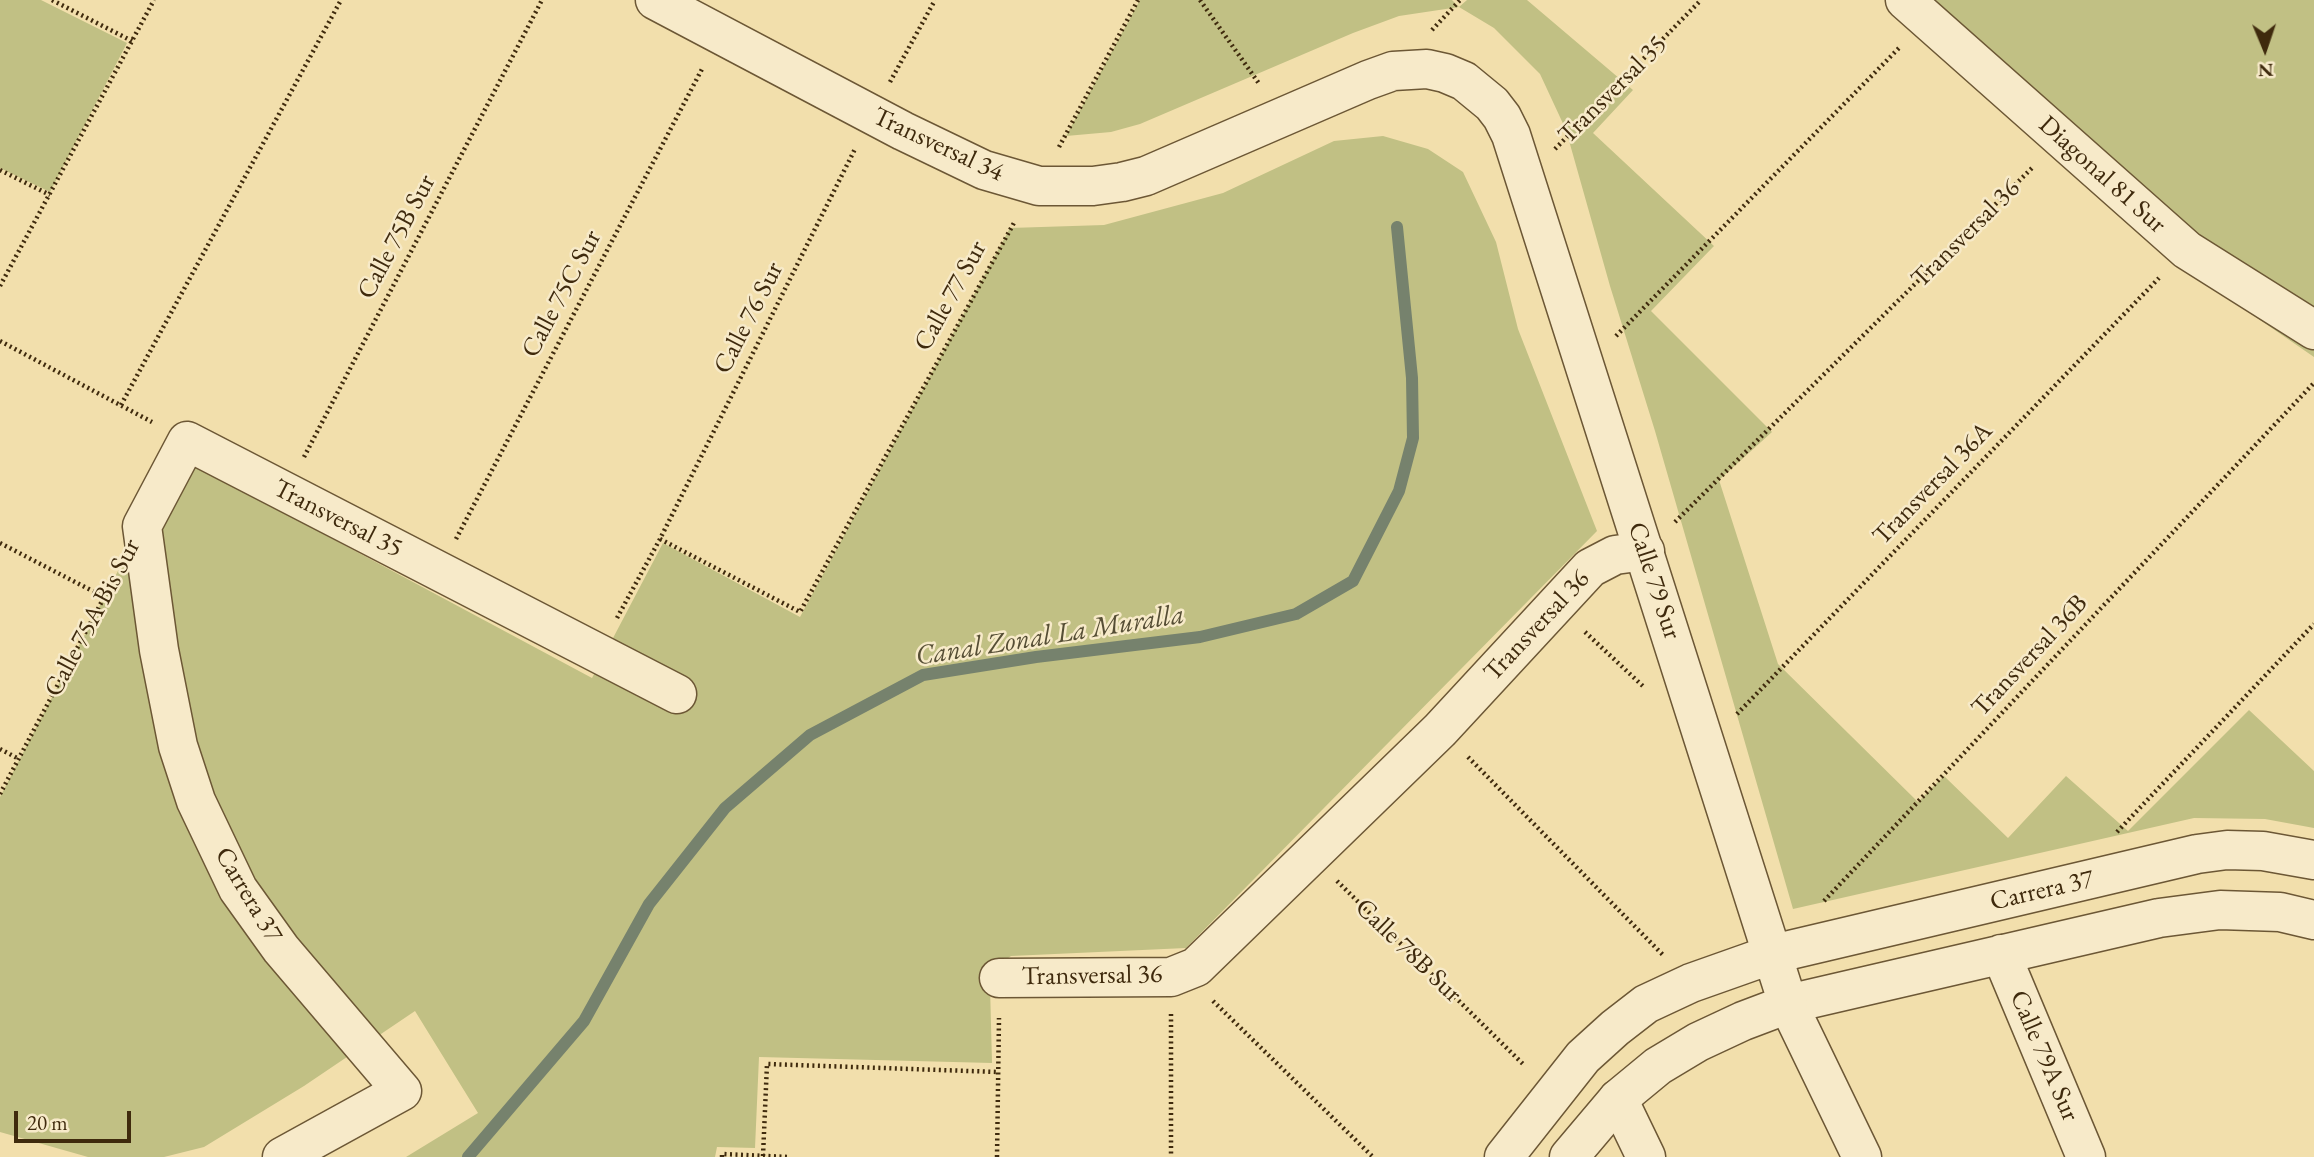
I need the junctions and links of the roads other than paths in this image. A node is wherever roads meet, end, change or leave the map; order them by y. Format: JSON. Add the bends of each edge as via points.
{"nodes":[{"id":1,"x":655,"y":0,"type":"edge"},
{"id":2,"x":1916,"y":10,"type":"edge"},
{"id":3,"x":1393,"y":71,"type":"joint"},
{"id":4,"x":2314,"y":330,"type":"edge"},
{"id":5,"x":187,"y":441,"type":"joint"},
{"id":6,"x":142,"y":526,"type":"joint"},
{"id":7,"x":1645,"y":551,"type":"junction"},
{"id":8,"x":677,"y":694,"type":"dead end"},
{"id":9,"x":2314,"y":860,"type":"edge"},
{"id":10,"x":2314,"y":920,"type":"edge"},
{"id":11,"x":1773,"y":954,"type":"junction"},
{"id":12,"x":2001,"y":954,"type":"junction"},
{"id":13,"x":999,"y":978,"type":"road end"},
{"id":14,"x":1788,"y":1004,"type":"junction"},
{"id":15,"x":1618,"y":1099,"type":"junction"},
{"id":16,"x":282,"y":1157,"type":"edge"},
{"id":17,"x":1504,"y":1157,"type":"edge"},
{"id":18,"x":1569,"y":1157,"type":"edge"},
{"id":19,"x":1646,"y":1157,"type":"edge"},
{"id":20,"x":1862,"y":1157,"type":"edge"},
{"id":21,"x":2086,"y":1157,"type":"edge"}],
"edges":[{"from":1,"to":3,"type":"street","name":"Transversal 34","via":[[984,170],[1039,186],[1093,186],[1146,176]]},
{"from":2,"to":4,"type":"street","name":"Diagonal 81 Sur","via":[[2187,250]]},
{"from":3,"to":7,"type":"street","name":"Calle 79 Sur","via":[[1427,69],[1464,81],[1502,117]]},
{"from":5,"to":6,"type":"street","name":"Calle 75A Bis Sur"},
{"from":5,"to":8,"type":"street","name":"Transversal 35"},
{"from":6,"to":16,"type":"street","name":"Carrera 37","via":[[159,650],[178,746],[196,802],[239,889],[281,949],[402,1091]]},
{"from":7,"to":11,"type":"street","name":"Calle 79 Sur"},
{"from":7,"to":13,"type":"street","name":"Transversal 36","via":[[1615,555],[1590,568],[1440,730],[1196,967],[1177,975]]},
{"from":9,"to":11,"type":"street","name":"Carrera 37","via":[[2263,851],[2197,854]]},
{"from":10,"to":12,"type":"street","name":"Carrera 37","via":[[2280,912],[2220,910],[2160,918]]},
{"from":11,"to":14,"type":"street","name":"Calle 79 Sur"},
{"from":11,"to":17,"type":"street","name":"Carrera 37","via":[[1646,1004],[1583,1057]]},
{"from":12,"to":14,"type":"street","name":"Carrera 37"},
{"from":12,"to":21,"type":"street","name":"Calle 79A Sur"},
{"from":14,"to":15,"type":"street","name":"Carrera 37","via":[[1698,1042],[1658,1066]]},
{"from":14,"to":20,"type":"street","name":"Calle 79 Sur"},
{"from":15,"to":18,"type":"street","name":"Carrera 37"},
{"from":15,"to":19,"type":"street"}]}
